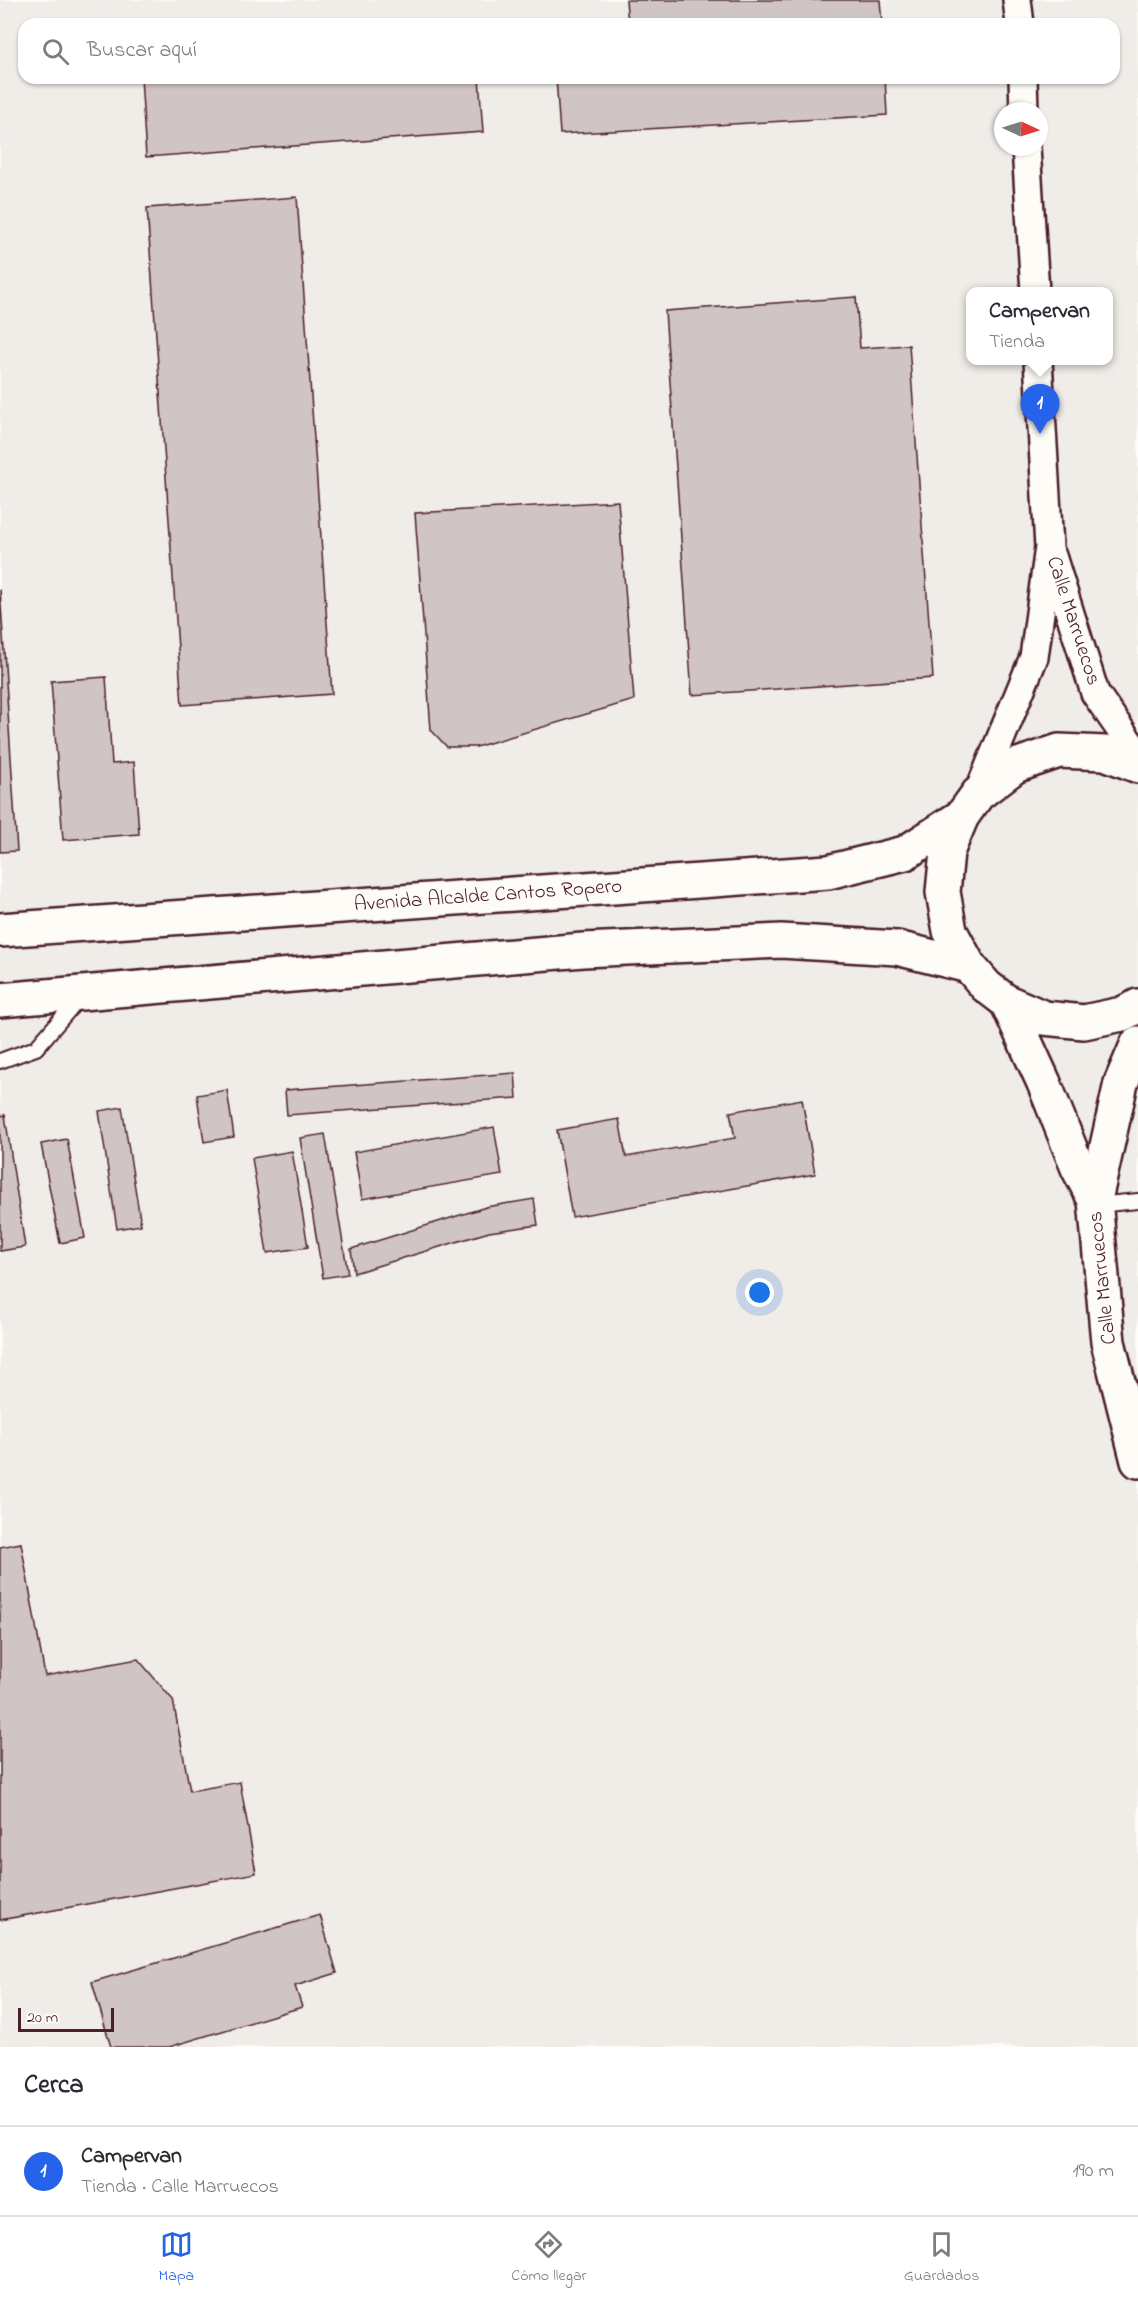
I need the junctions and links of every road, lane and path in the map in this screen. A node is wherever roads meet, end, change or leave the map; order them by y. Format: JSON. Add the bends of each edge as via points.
{"nodes":[{"id":1,"x":1023,"y":84,"type":"edge"},
{"id":2,"x":1024,"y":102,"type":"edge"},
{"id":3,"x":1027,"y":156,"type":"edge"},
{"id":4,"x":1035,"y":287,"type":"edge"},
{"id":5,"x":1038,"y":365,"type":"edge"},
{"id":6,"x":1049,"y":547,"type":"junction"},
{"id":7,"x":1138,"y":755,"type":"edge"},
{"id":8,"x":1138,"y":766,"type":"edge"},
{"id":9,"x":970,"y":805,"type":"junction"},
{"id":10,"x":0,"y":930,"type":"edge"},
{"id":11,"x":969,"y":966,"type":"junction"},
{"id":12,"x":83,"y":993,"type":"junction"},
{"id":13,"x":0,"y":1000,"type":"edge"},
{"id":14,"x":1007,"y":1002,"type":"junction"},
{"id":15,"x":1138,"y":1006,"type":"edge"},
{"id":16,"x":1138,"y":1043,"type":"edge"},
{"id":17,"x":0,"y":1061,"type":"edge"},
{"id":18,"x":1138,"y":1201,"type":"edge"},
{"id":19,"x":1096,"y":1202,"type":"junction"},
{"id":20,"x":1138,"y":1461,"type":"edge"}],
"edges":[{"from":1,"to":2,"type":"street"},
{"from":3,"to":4,"type":"street"},
{"from":5,"to":6,"type":"street","name":"Calle Marruecos"},
{"from":6,"to":7,"type":"street","name":"Calle Marruecos","via":[[1095,693]]},
{"from":6,"to":9,"type":"street","name":"Calle Marruecos","via":[[1034,657]]},
{"from":8,"to":9,"type":"main road","name":"Avenida Alcalde Cantos Ropero","via":[[1105,753],[1059,751],[1015,766]]},
{"from":9,"to":10,"type":"main road","name":"Avenida Alcalde Cantos Ropero","via":[[905,853],[828,872]]},
{"from":9,"to":11,"type":"main road","via":[[947,852],[943,892],[950,931]]},
{"from":11,"to":12,"type":"main road","via":[[897,948],[781,941],[583,950]]},
{"from":11,"to":14,"type":"main road"},
{"from":12,"to":13,"type":"main road"},
{"from":12,"to":17,"type":"lane","via":[[36,1048]]},
{"from":14,"to":15,"type":"main road","via":[[1044,1018],[1084,1022],[1122,1014]]},
{"from":14,"to":19,"type":"main road","name":"Calle Marruecos"},
{"from":16,"to":19,"type":"main road","name":"Calle Marruecos","via":[[1121,1083]]},
{"from":18,"to":19,"type":"lane"},
{"from":19,"to":20,"type":"main road","name":"Calle Marruecos","via":[[1108,1342]]}]}
